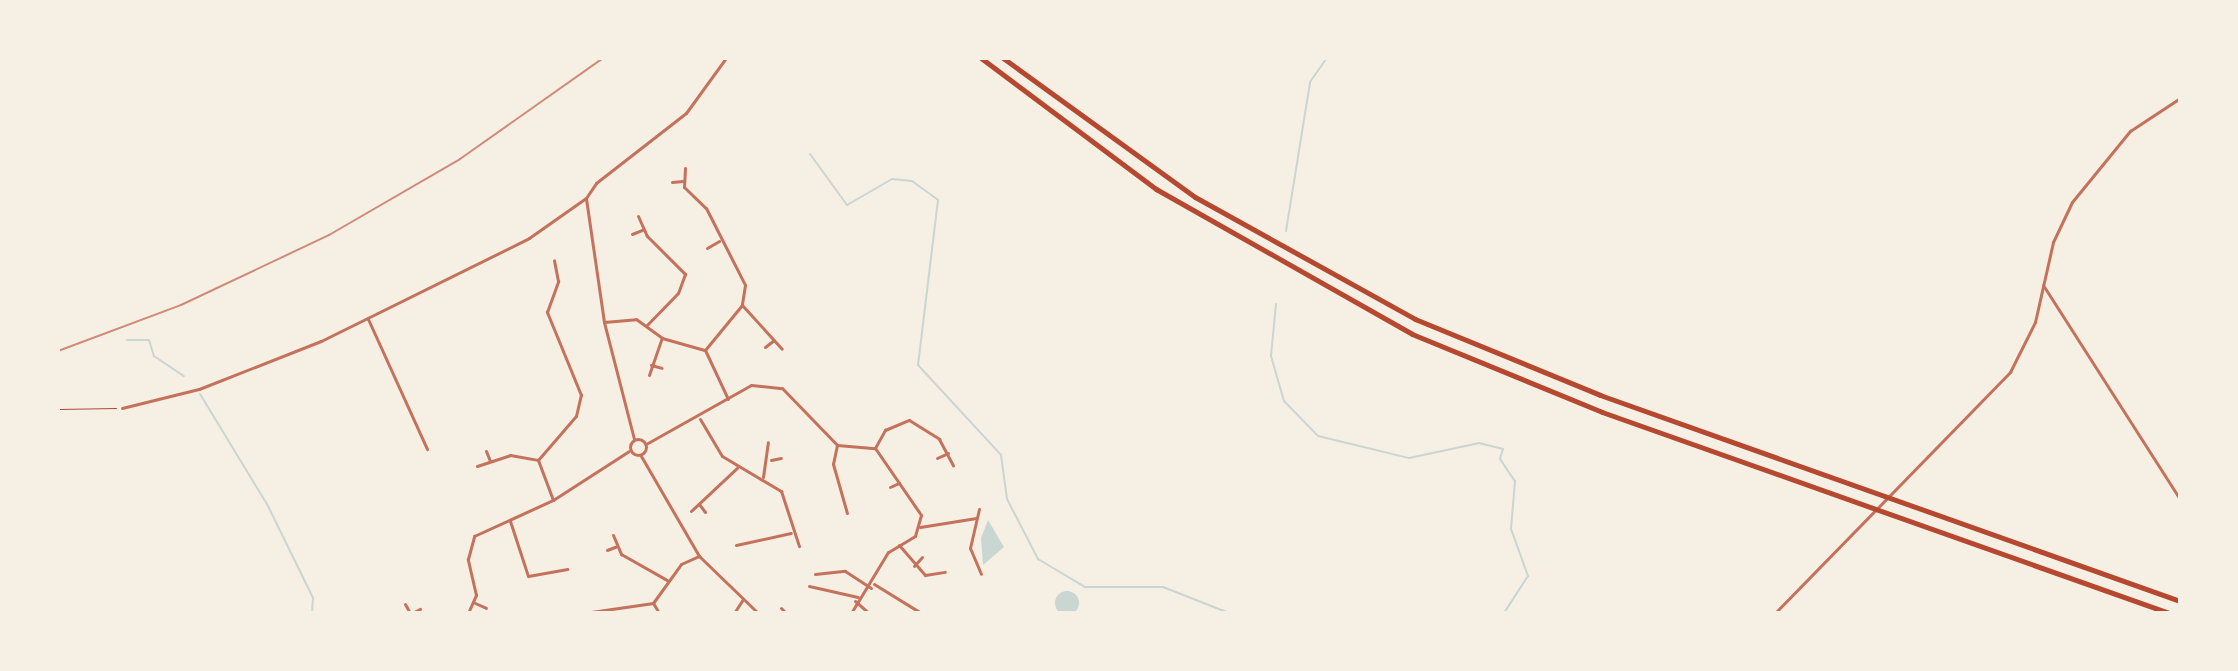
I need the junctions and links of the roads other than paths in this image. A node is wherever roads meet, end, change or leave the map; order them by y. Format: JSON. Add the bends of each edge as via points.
{"nodes":[{"id":1,"x":726,"y":58,"type":"edge"},
{"id":2,"x":981,"y":58,"type":"edge"},
{"id":3,"x":1003,"y":58,"type":"edge"},
{"id":4,"x":2180,"y":98,"type":"edge"},
{"id":5,"x":685,"y":168,"type":"dead end"},
{"id":6,"x":683,"y":181,"type":"junction"},
{"id":7,"x":672,"y":182,"type":"dead end"},
{"id":8,"x":586,"y":198,"type":"junction"},
{"id":9,"x":638,"y":216,"type":"dead end"},
{"id":10,"x":642,"y":230,"type":"junction"},
{"id":11,"x":632,"y":234,"type":"dead end"},
{"id":12,"x":719,"y":241,"type":"junction"},
{"id":13,"x":707,"y":248,"type":"dead end"},
{"id":14,"x":554,"y":260,"type":"dead end"},
{"id":15,"x":2043,"y":285,"type":"junction"},
{"id":16,"x":742,"y":305,"type":"junction"},
{"id":17,"x":368,"y":319,"type":"junction"},
{"id":18,"x":604,"y":322,"type":"junction"},
{"id":19,"x":647,"y":325,"type":"junction"},
{"id":20,"x":662,"y":338,"type":"junction"},
{"id":21,"x":774,"y":340,"type":"junction"},
{"id":22,"x":765,"y":347,"type":"dead end"},
{"id":23,"x":782,"y":349,"type":"dead end"},
{"id":24,"x":705,"y":350,"type":"junction"},
{"id":25,"x":651,"y":365,"type":"junction"},
{"id":26,"x":662,"y":368,"type":"dead end"},
{"id":27,"x":649,"y":375,"type":"dead end"},
{"id":28,"x":728,"y":399,"type":"junction"},
{"id":29,"x":122,"y":408,"type":"road end"},
{"id":30,"x":700,"y":419,"type":"junction"},
{"id":31,"x":634,"y":439,"type":"junction"},
{"id":32,"x":768,"y":442,"type":"dead end"},
{"id":33,"x":646,"y":444,"type":"junction"},
{"id":34,"x":837,"y":445,"type":"junction"},
{"id":35,"x":875,"y":448,"type":"junction"},
{"id":36,"x":427,"y":449,"type":"dead end"},
{"id":37,"x":486,"y":451,"type":"dead end"},
{"id":38,"x":629,"y":451,"type":"junction"},
{"id":39,"x":948,"y":453,"type":"junction"},
{"id":40,"x":641,"y":456,"type":"junction"},
{"id":41,"x":781,"y":458,"type":"dead end"},
{"id":42,"x":937,"y":458,"type":"dead end"},
{"id":43,"x":538,"y":460,"type":"junction"},
{"id":44,"x":771,"y":460,"type":"junction"},
{"id":45,"x":490,"y":461,"type":"junction"},
{"id":46,"x":953,"y":465,"type":"dead end"},
{"id":47,"x":477,"y":466,"type":"dead end"},
{"id":48,"x":737,"y":468,"type":"junction"},
{"id":49,"x":763,"y":477,"type":"junction"},
{"id":50,"x":899,"y":483,"type":"junction"},
{"id":51,"x":890,"y":487,"type":"dead end"},
{"id":52,"x":2180,"y":499,"type":"edge"},
{"id":53,"x":553,"y":500,"type":"junction"},
{"id":54,"x":699,"y":504,"type":"junction"},
{"id":55,"x":979,"y":509,"type":"dead end"},
{"id":56,"x":691,"y":511,"type":"dead end"},
{"id":57,"x":705,"y":512,"type":"dead end"},
{"id":58,"x":847,"y":513,"type":"dead end"},
{"id":59,"x":976,"y":518,"type":"junction"},
{"id":60,"x":510,"y":521,"type":"junction"},
{"id":61,"x":920,"y":527,"type":"junction"},
{"id":62,"x":791,"y":533,"type":"junction"},
{"id":63,"x":613,"y":535,"type":"dead end"},
{"id":64,"x":736,"y":545,"type":"dead end"},
{"id":65,"x":746,"y":545,"type":"junction"},
{"id":66,"x":899,"y":545,"type":"junction"},
{"id":67,"x":799,"y":546,"type":"dead end"},
{"id":68,"x":615,"y":547,"type":"junction"},
{"id":69,"x":607,"y":550,"type":"dead end"},
{"id":70,"x":746,"y":553,"type":"dead end"},
{"id":71,"x":699,"y":556,"type":"junction"},
{"id":72,"x":922,"y":557,"type":"dead end"},
{"id":73,"x":914,"y":566,"type":"junction"},
{"id":74,"x":567,"y":569,"type":"dead end"},
{"id":75,"x":945,"y":572,"type":"dead end"},
{"id":76,"x":815,"y":574,"type":"dead end"},
{"id":77,"x":981,"y":574,"type":"dead end"},
{"id":78,"x":667,"y":580,"type":"junction"},
{"id":79,"x":809,"y":586,"type":"dead end"},
{"id":80,"x":873,"y":586,"type":"junction"},
{"id":81,"x":743,"y":599,"type":"junction"},
{"id":82,"x":857,"y":599,"type":"junction"},
{"id":83,"x":2180,"y":601,"type":"edge"},
{"id":84,"x":475,"y":603,"type":"junction"},
{"id":85,"x":653,"y":603,"type":"junction"},
{"id":86,"x":405,"y":604,"type":"dead end"},
{"id":87,"x":486,"y":608,"type":"dead end"},
{"id":88,"x":781,"y":608,"type":"dead end"},
{"id":89,"x":420,"y":609,"type":"dead end"},
{"id":90,"x":411,"y":613,"type":"edge"},
{"id":91,"x":468,"y":613,"type":"edge"},
{"id":92,"x":584,"y":613,"type":"edge"},
{"id":93,"x":659,"y":613,"type":"edge"},
{"id":94,"x":734,"y":613,"type":"edge"},
{"id":95,"x":758,"y":613,"type":"edge"},
{"id":96,"x":786,"y":613,"type":"edge"},
{"id":97,"x":851,"y":613,"type":"edge"},
{"id":98,"x":869,"y":613,"type":"edge"},
{"id":99,"x":921,"y":613,"type":"edge"},
{"id":100,"x":1775,"y":613,"type":"edge"},
{"id":101,"x":2169,"y":613,"type":"edge"}],
"edges":[{"from":1,"to":8,"type":"street","via":[[686,113],[596,183]]},
{"from":2,"to":101,"type":"highway","via":[[1168,196],[1412,334],[1602,412]]},
{"from":3,"to":83,"type":"highway","via":[[1207,204],[1415,319],[1600,395]]},
{"from":4,"to":15,"type":"street","via":[[2130,131],[2083,184],[2053,242]]},
{"from":5,"to":6,"type":"street"},
{"from":6,"to":7,"type":"street"},
{"from":6,"to":12,"type":"street","via":[[706,208]]},
{"from":8,"to":17,"type":"street","via":[[529,238]]},
{"from":8,"to":18,"type":"street"},
{"from":9,"to":10,"type":"street"},
{"from":10,"to":11,"type":"street"},
{"from":10,"to":19,"type":"street","via":[[685,274],[678,293]]},
{"from":12,"to":13,"type":"street"},
{"from":12,"to":16,"type":"street","via":[[742,274]]},
{"from":14,"to":43,"type":"street","via":[[558,281],[547,312],[581,404]]},
{"from":15,"to":52,"type":"street"},
{"from":15,"to":100,"type":"street","via":[[2010,372]]},
{"from":16,"to":21,"type":"street"},
{"from":16,"to":24,"type":"street"},
{"from":17,"to":29,"type":"street","via":[[199,389]]},
{"from":17,"to":36,"type":"street"},
{"from":18,"to":19,"type":"street"},
{"from":18,"to":31,"type":"street"},
{"from":19,"to":20,"type":"street"},
{"from":20,"to":24,"type":"street"},
{"from":20,"to":25,"type":"street"},
{"from":21,"to":22,"type":"street"},
{"from":21,"to":23,"type":"street"},
{"from":24,"to":28,"type":"street"},
{"from":25,"to":26,"type":"street"},
{"from":25,"to":27,"type":"street"},
{"from":28,"to":30,"type":"street"},
{"from":28,"to":34,"type":"street","via":[[751,385],[782,388]]},
{"from":30,"to":33,"type":"street"},
{"from":30,"to":48,"type":"street"},
{"from":31,"to":33,"type":"street"},
{"from":31,"to":38,"type":"street"},
{"from":32,"to":44,"type":"street"},
{"from":33,"to":40,"type":"street"},
{"from":34,"to":35,"type":"street"},
{"from":34,"to":58,"type":"street","via":[[833,464]]},
{"from":35,"to":39,"type":"street","via":[[885,430],[909,420]]},
{"from":35,"to":50,"type":"street"},
{"from":37,"to":45,"type":"street"},
{"from":38,"to":40,"type":"street"},
{"from":38,"to":53,"type":"street"},
{"from":39,"to":42,"type":"street"},
{"from":39,"to":46,"type":"street"},
{"from":40,"to":71,"type":"street"},
{"from":41,"to":44,"type":"street"},
{"from":43,"to":45,"type":"street","via":[[510,455]]},
{"from":43,"to":53,"type":"street"},
{"from":44,"to":49,"type":"street"},
{"from":45,"to":47,"type":"street"},
{"from":48,"to":49,"type":"street"},
{"from":48,"to":54,"type":"street"},
{"from":49,"to":62,"type":"street","via":[[781,491]]},
{"from":50,"to":51,"type":"street"},
{"from":50,"to":61,"type":"street"},
{"from":53,"to":60,"type":"street"},
{"from":54,"to":56,"type":"street"},
{"from":54,"to":57,"type":"street"},
{"from":55,"to":59,"type":"street"},
{"from":59,"to":61,"type":"street"},
{"from":59,"to":77,"type":"street","via":[[970,548]]},
{"from":60,"to":74,"type":"street","via":[[528,576]]},
{"from":60,"to":84,"type":"street","via":[[484,529],[469,549]]},
{"from":61,"to":66,"type":"street"},
{"from":62,"to":65,"type":"street"},
{"from":62,"to":67,"type":"street"},
{"from":63,"to":68,"type":"street"},
{"from":64,"to":65,"type":"street"},
{"from":65,"to":70,"type":"street"},
{"from":66,"to":73,"type":"street"},
{"from":66,"to":80,"type":"street","via":[[888,552]]},
{"from":68,"to":69,"type":"street"},
{"from":68,"to":78,"type":"street"},
{"from":71,"to":78,"type":"street"},
{"from":71,"to":81,"type":"street"},
{"from":72,"to":73,"type":"street"},
{"from":73,"to":75,"type":"street","via":[[931,578]]},
{"from":76,"to":80,"type":"street","via":[[845,571]]},
{"from":78,"to":85,"type":"street"},
{"from":79,"to":82,"type":"street"},
{"from":80,"to":82,"type":"street"},
{"from":80,"to":99,"type":"street"},
{"from":81,"to":94,"type":"street"},
{"from":81,"to":95,"type":"street"},
{"from":82,"to":97,"type":"street"},
{"from":82,"to":98,"type":"street"},
{"from":84,"to":87,"type":"street"},
{"from":84,"to":91,"type":"street"},
{"from":85,"to":92,"type":"street"},
{"from":85,"to":93,"type":"street"},
{"from":86,"to":90,"type":"street"},
{"from":88,"to":96,"type":"street"},
{"from":89,"to":90,"type":"street"}]}
